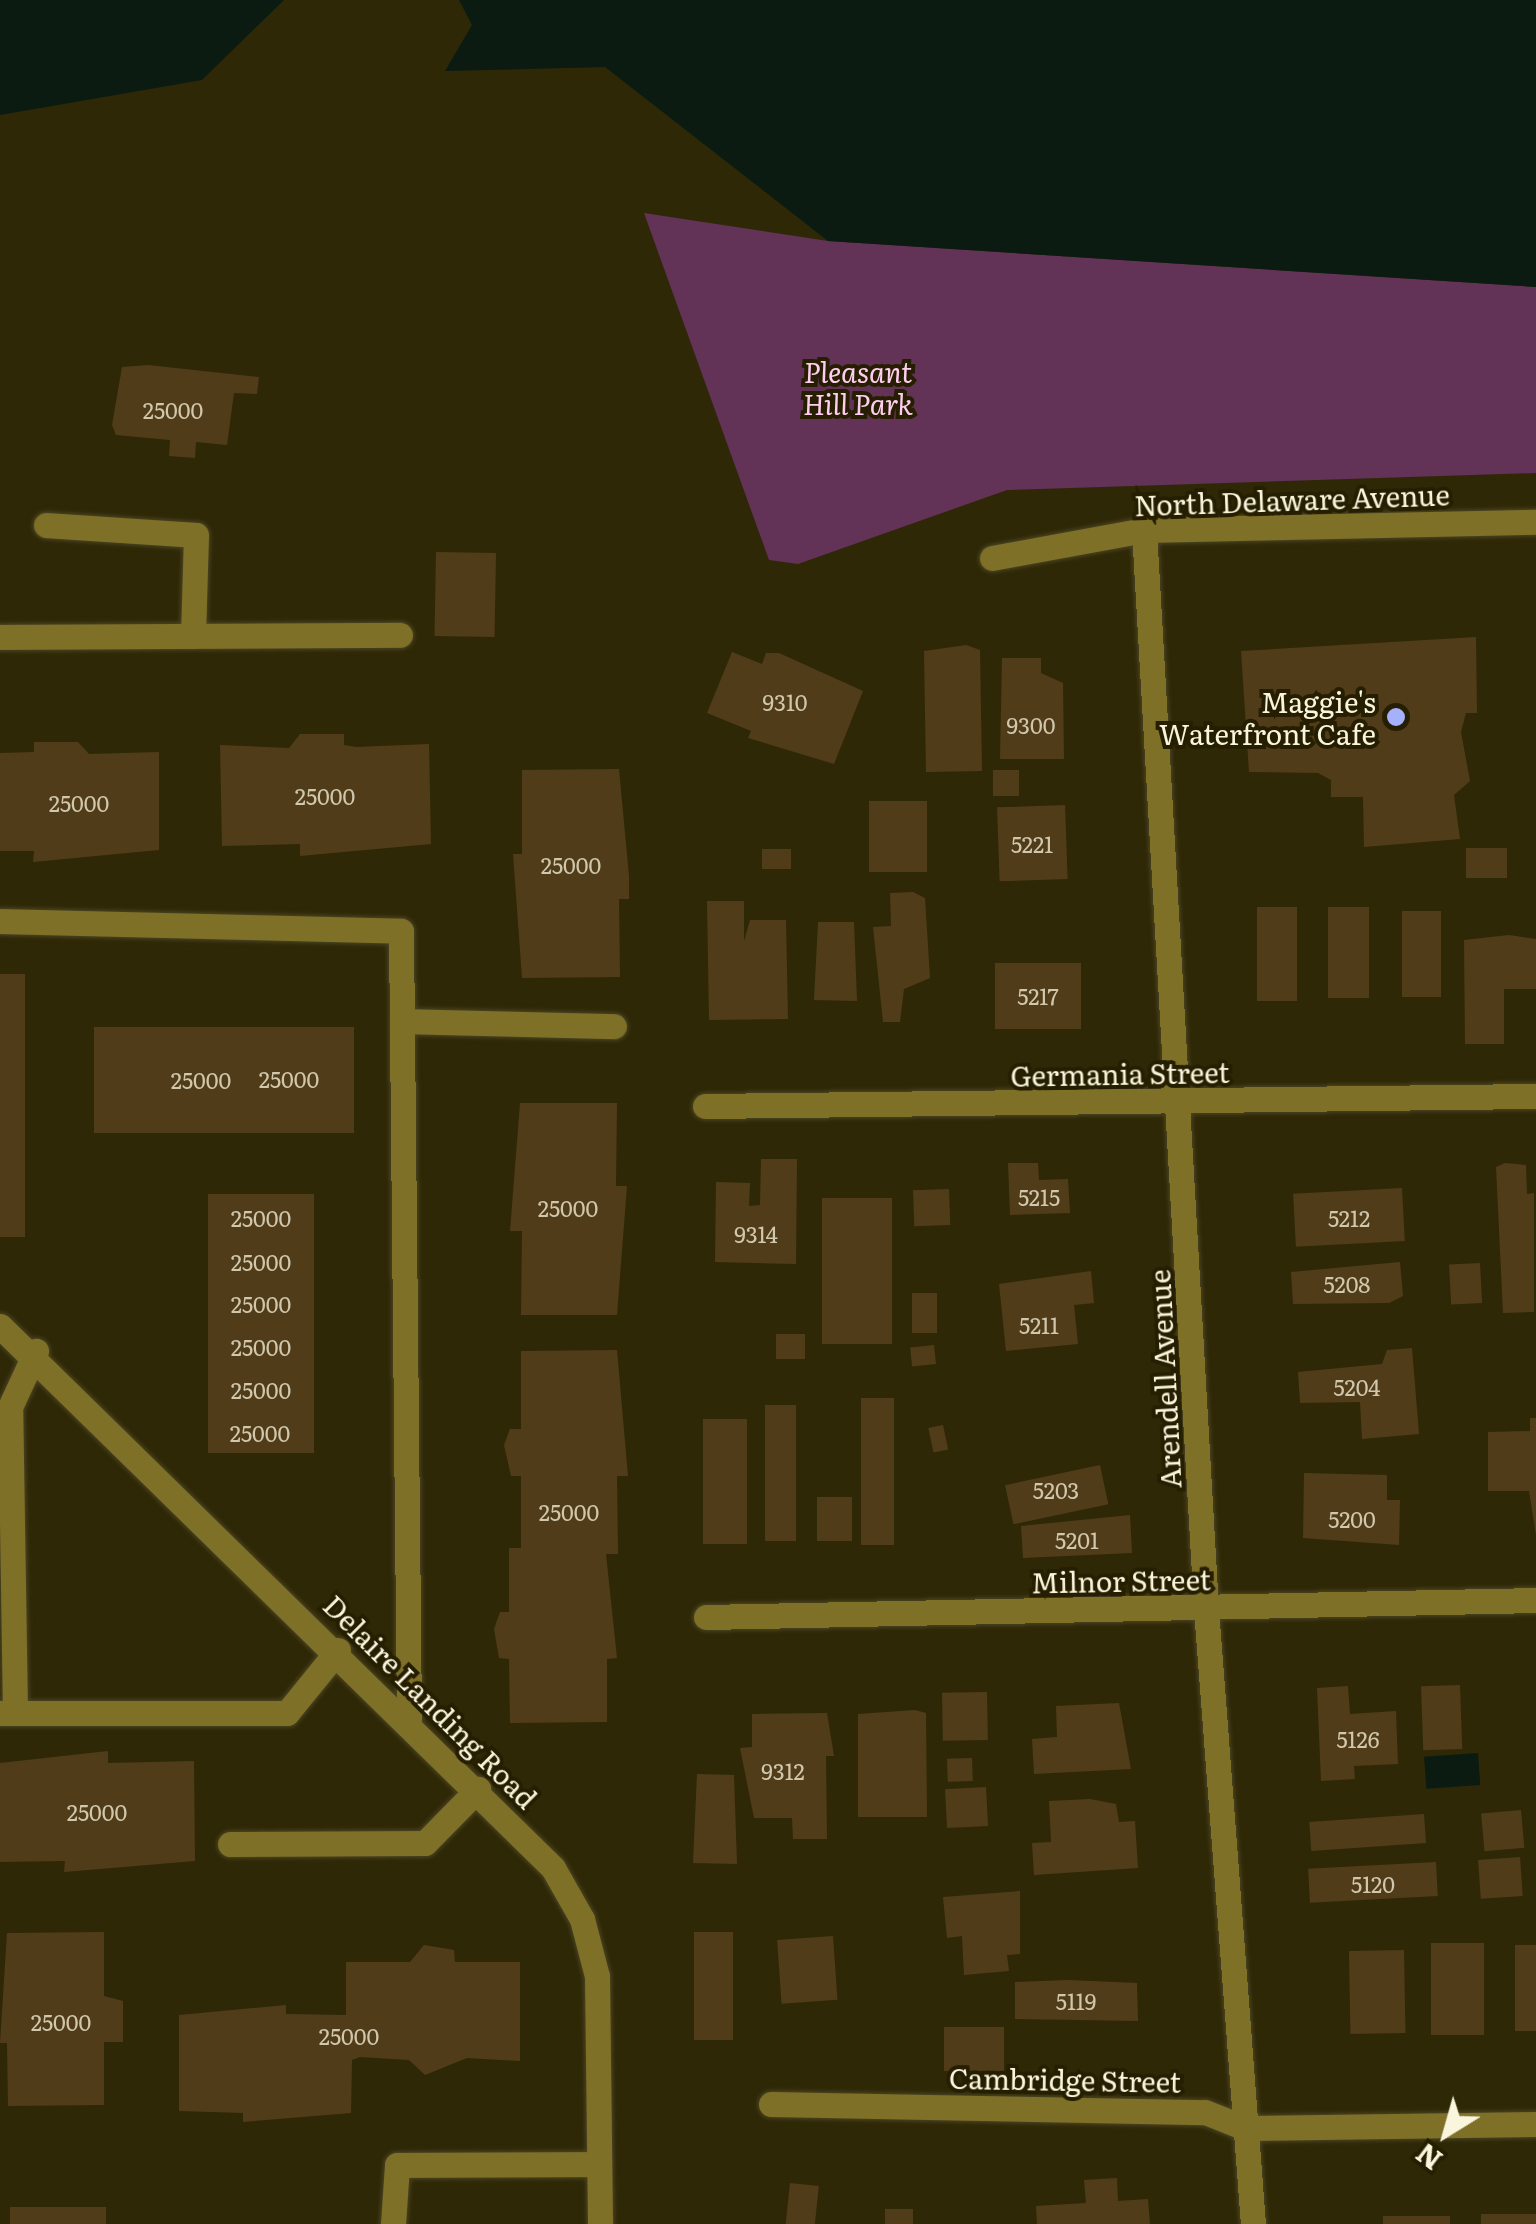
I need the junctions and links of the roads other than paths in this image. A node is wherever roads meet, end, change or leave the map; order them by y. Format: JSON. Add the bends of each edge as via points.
{"nodes":[{"id":1,"x":1536,"y":522,"type":"edge"},
{"id":2,"x":46,"y":525,"type":"dead end"},
{"id":3,"x":1144,"y":530,"type":"junction"},
{"id":4,"x":992,"y":558,"type":"dead end"},
{"id":5,"x":400,"y":634,"type":"dead end"},
{"id":6,"x":193,"y":636,"type":"junction"},
{"id":7,"x":0,"y":638,"type":"edge"},
{"id":8,"x":0,"y":920,"type":"edge"},
{"id":9,"x":402,"y":1021,"type":"junction"},
{"id":10,"x":614,"y":1026,"type":"dead end"},
{"id":11,"x":1536,"y":1096,"type":"edge"},
{"id":12,"x":1180,"y":1100,"type":"junction"},
{"id":13,"x":705,"y":1106,"type":"dead end"},
{"id":14,"x":0,"y":1326,"type":"edge"},
{"id":15,"x":36,"y":1352,"type":"junction"},
{"id":16,"x":5,"y":1407,"type":"edge"},
{"id":17,"x":1536,"y":1600,"type":"edge"},
{"id":18,"x":1206,"y":1609,"type":"junction"},
{"id":19,"x":706,"y":1617,"type":"dead end"},
{"id":20,"x":338,"y":1650,"type":"junction"},
{"id":21,"x":8,"y":1713,"type":"edge"},
{"id":22,"x":409,"y":1720,"type":"junction"},
{"id":23,"x":478,"y":1789,"type":"junction"},
{"id":24,"x":230,"y":1844,"type":"dead end"},
{"id":25,"x":771,"y":2104,"type":"dead end"},
{"id":26,"x":1536,"y":2124,"type":"edge"},
{"id":27,"x":1245,"y":2128,"type":"junction"},
{"id":28,"x":599,"y":2164,"type":"junction"},
{"id":29,"x":392,"y":2224,"type":"edge"},
{"id":30,"x":600,"y":2224,"type":"edge"},
{"id":31,"x":1254,"y":2224,"type":"edge"}],
"edges":[{"from":1,"to":3,"type":"street","name":"North Delaware Avenue"},
{"from":2,"to":6,"type":"street","via":[[196,534]]},
{"from":3,"to":4,"type":"street","name":"North Delaware Avenue"},
{"from":3,"to":12,"type":"street","name":"Arendell Avenue"},
{"from":5,"to":6,"type":"street"},
{"from":6,"to":7,"type":"street"},
{"from":8,"to":9,"type":"street","via":[[401,930]]},
{"from":9,"to":10,"type":"street"},
{"from":9,"to":22,"type":"street"},
{"from":11,"to":12,"type":"street","name":"Germania Street"},
{"from":12,"to":13,"type":"street","name":"Germania Street"},
{"from":12,"to":18,"type":"street","name":"Arendell Avenue"},
{"from":14,"to":15,"type":"street","name":"Delaire Landing Road"},
{"from":15,"to":16,"type":"street"},
{"from":15,"to":20,"type":"street","name":"Delaire Landing Road"},
{"from":16,"to":21,"type":"street"},
{"from":17,"to":18,"type":"street","name":"Milnor Street"},
{"from":18,"to":19,"type":"street","name":"Milnor Street"},
{"from":18,"to":27,"type":"street","name":"Arendell Avenue"},
{"from":20,"to":21,"type":"street","via":[[287,1714]]},
{"from":20,"to":22,"type":"street","name":"Delaire Landing Road"},
{"from":22,"to":23,"type":"street","name":"Delaire Landing Road"},
{"from":23,"to":24,"type":"street","via":[[424,1843]]},
{"from":23,"to":28,"type":"street","name":"Delaire Landing Road","via":[[553,1868],[582,1919],[596,1976]]},
{"from":25,"to":27,"type":"street","name":"Cambridge Street","via":[[1205,2112]]},
{"from":26,"to":27,"type":"street","name":"Cambridge Street"},
{"from":27,"to":31,"type":"street","name":"Arendell Avenue"},
{"from":28,"to":29,"type":"street","via":[[397,2165]]},
{"from":28,"to":30,"type":"street","name":"Delaire Landing Road"}]}
